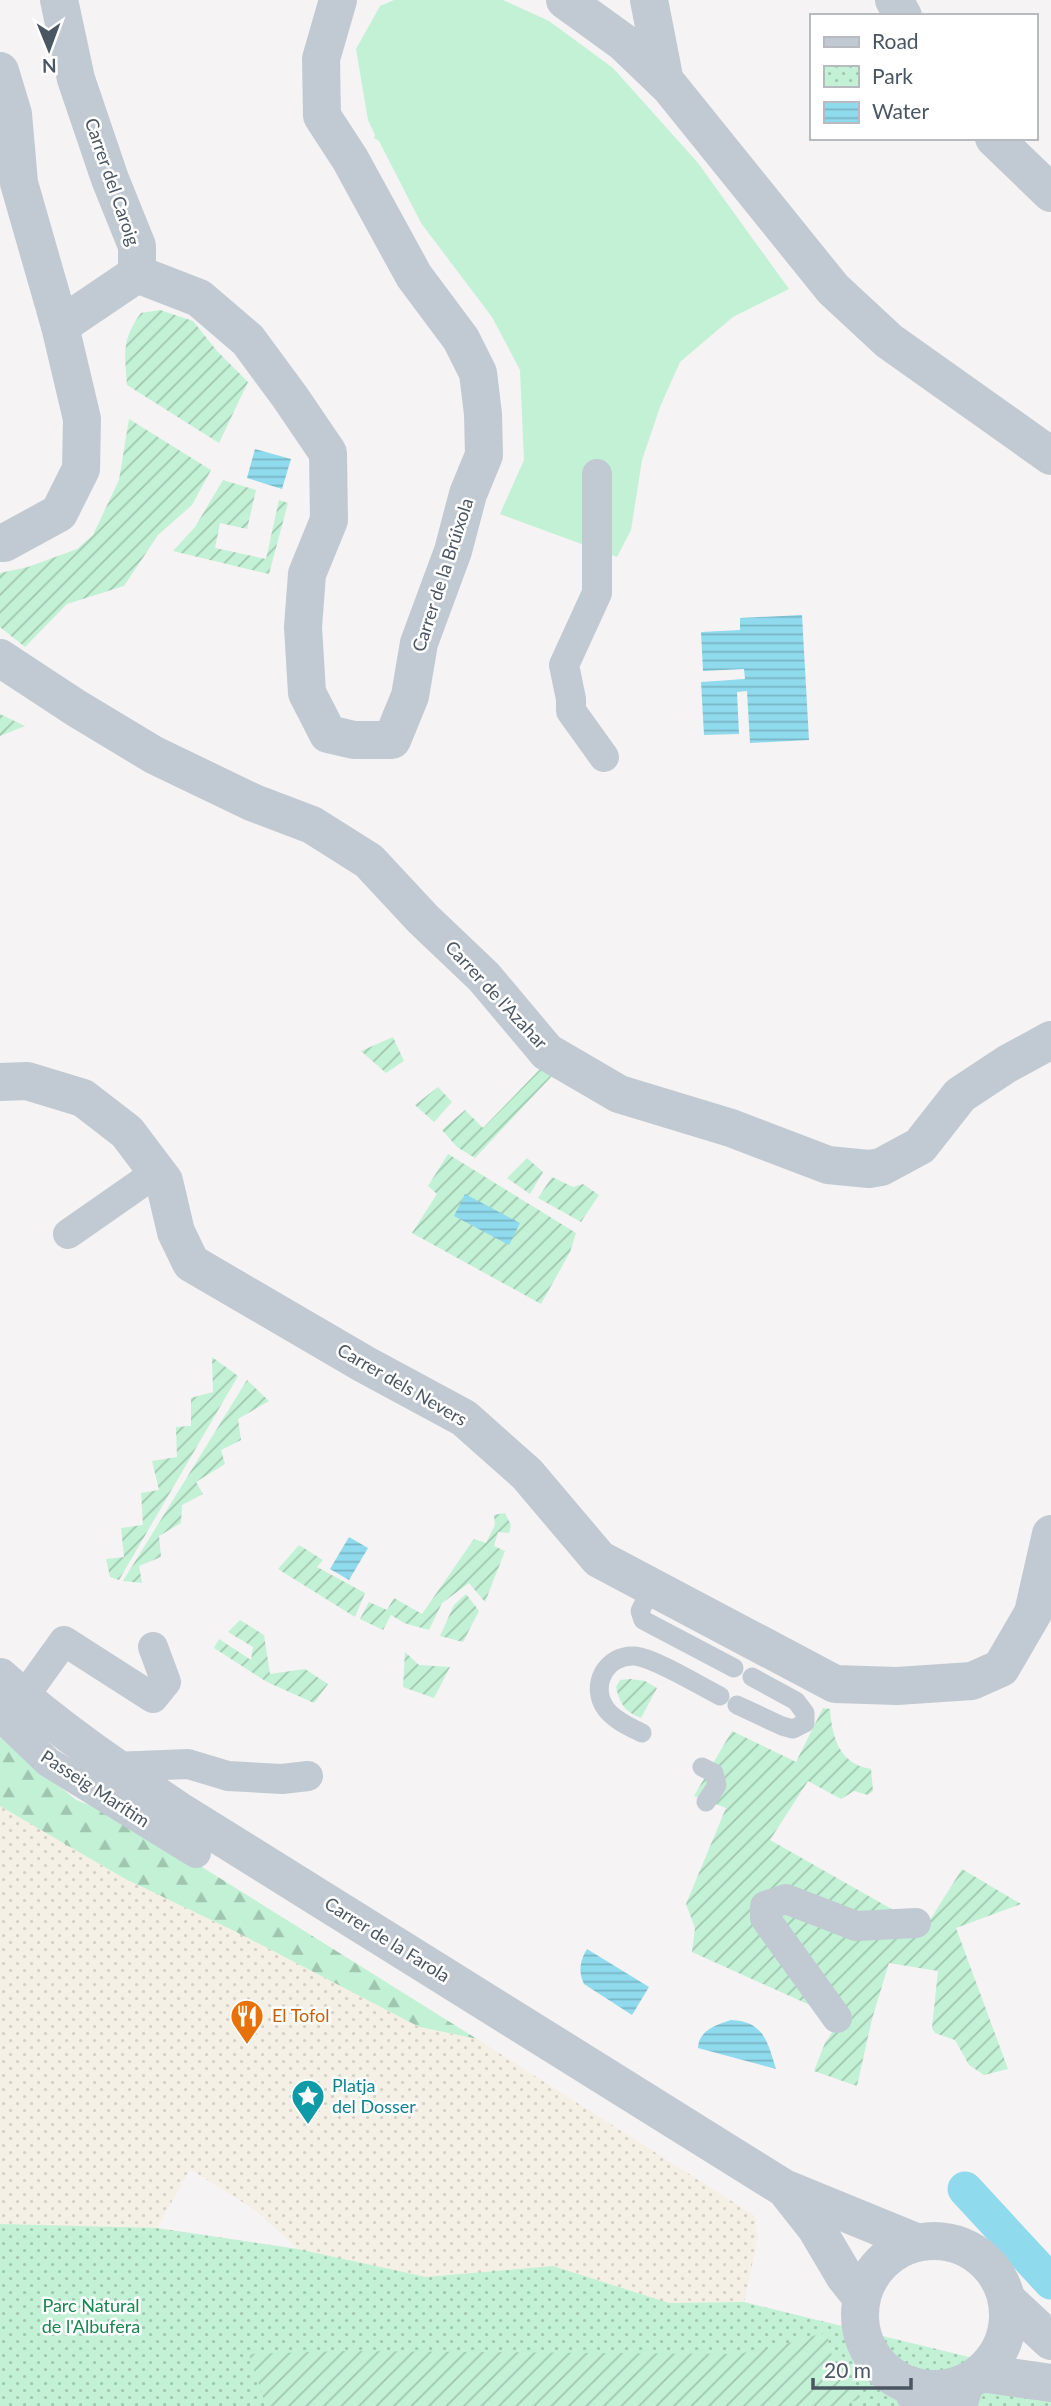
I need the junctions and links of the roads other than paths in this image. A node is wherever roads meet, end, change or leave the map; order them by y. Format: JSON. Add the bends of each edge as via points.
{"nodes":[{"id":1,"x":59,"y":0,"type":"edge"},
{"id":2,"x":338,"y":0,"type":"edge"},
{"id":3,"x":565,"y":0,"type":"edge"},
{"id":4,"x":649,"y":0,"type":"edge"},
{"id":5,"x":0,"y":71,"type":"edge"},
{"id":6,"x":665,"y":82,"type":"junction"},
{"id":7,"x":995,"y":140,"type":"edge"},
{"id":8,"x":1051,"y":193,"type":"edge"},
{"id":9,"x":137,"y":274,"type":"junction"},
{"id":10,"x":60,"y":326,"type":"junction"},
{"id":11,"x":1051,"y":456,"type":"edge"},
{"id":12,"x":597,"y":474,"type":"dead end"},
{"id":13,"x":0,"y":543,"type":"edge"},
{"id":14,"x":0,"y":658,"type":"edge"},
{"id":15,"x":604,"y":757,"type":"dead end"},
{"id":16,"x":1051,"y":1040,"type":"edge"},
{"id":17,"x":0,"y":1082,"type":"edge"},
{"id":18,"x":158,"y":1172,"type":"junction"},
{"id":19,"x":68,"y":1234,"type":"dead end"},
{"id":20,"x":1051,"y":1534,"type":"edge"},
{"id":21,"x":652,"y":1588,"type":"junction"},
{"id":22,"x":153,"y":1647,"type":"dead end"},
{"id":23,"x":8,"y":1697,"type":"edge"},
{"id":24,"x":642,"y":1733,"type":"dead end"},
{"id":25,"x":113,"y":1767,"type":"junction"},
{"id":26,"x":702,"y":1767,"type":"dead end"},
{"id":27,"x":308,"y":1776,"type":"dead end"},
{"id":28,"x":706,"y":1802,"type":"dead end"},
{"id":29,"x":196,"y":1853,"type":"dead end"},
{"id":30,"x":916,"y":1923,"type":"dead end"},
{"id":31,"x":837,"y":2018,"type":"dead end"},
{"id":32,"x":785,"y":2188,"type":"junction"},
{"id":33,"x":916,"y":2242,"type":"junction"},
{"id":34,"x":861,"y":2297,"type":"junction"},
{"id":35,"x":1008,"y":2301,"type":"junction"},
{"id":36,"x":1051,"y":2341,"type":"edge"},
{"id":37,"x":1051,"y":2383,"type":"edge"},
{"id":38,"x":968,"y":2387,"type":"edge"},
{"id":39,"x":916,"y":2396,"type":"edge"}],
"edges":[{"from":1,"to":9,"type":"street","name":"Carrer del Caroig","via":[[76,79],[137,246]]},
{"from":2,"to":9,"type":"street","name":"Carrer de la Brúixola","via":[[321,59],[322,116],[414,276],[461,339],[478,373],[483,414],[484,455],[419,643],[410,696],[393,740],[354,740],[328,734],[307,693],[303,627],[307,574],[329,520],[328,453],[248,341],[200,298]]},
{"from":3,"to":6,"type":"street","via":[[623,42]]},
{"from":4,"to":6,"type":"street"},
{"from":5,"to":10,"type":"street","via":[[13,114],[19,183]]},
{"from":6,"to":11,"type":"street","via":[[833,289],[889,341]]},
{"from":7,"to":8,"type":"street"},
{"from":9,"to":10,"type":"street"},
{"from":10,"to":13,"type":"street","via":[[82,419],[81,469],[59,513]]},
{"from":12,"to":15,"type":"street","via":[[597,593],[564,665],[571,711]]},
{"from":14,"to":16,"type":"street","name":"Carrer de l'Azahar","via":[[155,755],[254,803],[312,825],[369,861],[484,977],[547,1052],[618,1094],[731,1128],[828,1165],[869,1169],[920,1146],[960,1094]]},
{"from":17,"to":18,"type":"street","name":"Carrer dels Nevers","via":[[27,1081],[83,1098],[127,1132]]},
{"from":18,"to":19,"type":"street"},
{"from":18,"to":21,"type":"street","name":"Carrer dels Nevers","via":[[176,1232],[191,1263],[464,1418],[527,1474],[599,1559]]},
{"from":20,"to":21,"type":"street","name":"Carrer dels Nevers","via":[[1033,1613],[1001,1668],[972,1681],[835,1684]]},
{"from":21,"to":24,"type":"lane","via":[[640,1611],[643,1620],[796,1701],[805,1713],[805,1723],[793,1730],[782,1726],[639,1656],[626,1656],[603,1672],[597,1686],[607,1711]]},
{"from":22,"to":23,"type":"street","via":[[166,1682],[153,1698],[64,1641]]},
{"from":23,"to":25,"type":"street","name":"Carrer de la Farola"},
{"from":23,"to":29,"type":"street","name":"Passeig Marítim","via":[[48,1762]]},
{"from":25,"to":27,"type":"street","via":[[188,1764],[228,1776]]},
{"from":25,"to":32,"type":"street","name":"Carrer de la Farola"},
{"from":26,"to":28,"type":"lane","via":[[714,1773],[717,1784]]},
{"from":30,"to":31,"type":"street","via":[[856,1926],[786,1899],[765,1906],[765,1917]]},
{"from":32,"to":33,"type":"street"},
{"from":32,"to":34,"type":"street"},
{"from":33,"to":34,"type":"street","via":[[881,2262]]},
{"from":33,"to":35,"type":"street","via":[[962,2245],[983,2258],[999,2277]]},
{"from":34,"to":39,"type":"street","via":[[859,2319],[874,2360]]},
{"from":35,"to":36,"type":"street"},
{"from":35,"to":38,"type":"street","via":[[1003,2343],[994,2360]]},
{"from":37,"to":38,"type":"street"},
{"from":38,"to":39,"type":"street"}]}
